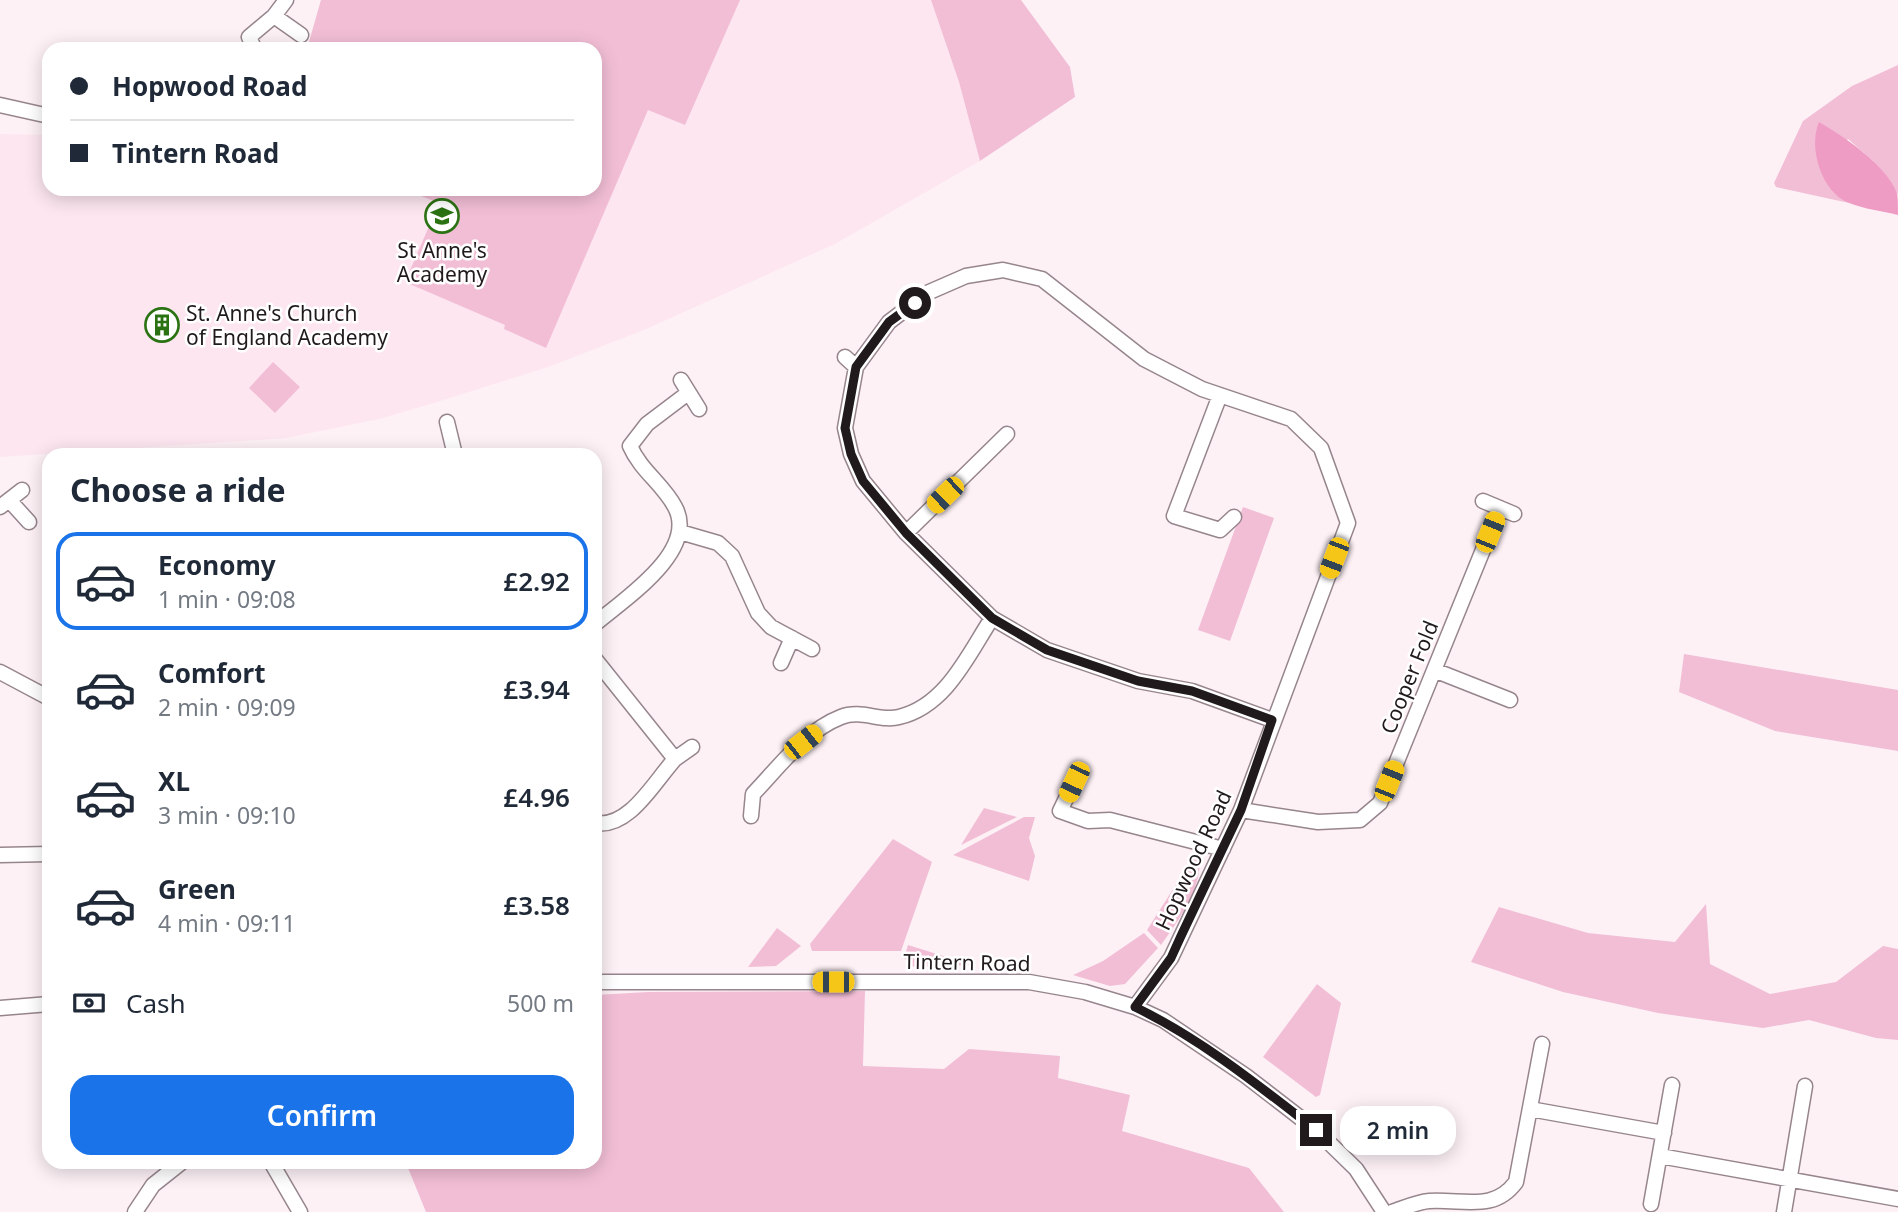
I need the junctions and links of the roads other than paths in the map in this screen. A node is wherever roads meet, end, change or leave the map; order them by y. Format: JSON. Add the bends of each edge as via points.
{"nodes":[{"id":1,"x":286,"y":0,"type":"edge"},
{"id":2,"x":274,"y":16,"type":"junction"},
{"id":3,"x":301,"y":35,"type":"dead end"},
{"id":4,"x":251,"y":42,"type":"edge"},
{"id":5,"x":0,"y":105,"type":"edge"},
{"id":6,"x":42,"y":114,"type":"edge"},
{"id":7,"x":1220,"y":395,"type":"junction"},
{"id":8,"x":699,"y":409,"type":"dead end"},
{"id":9,"x":447,"y":422,"type":"dead end"},
{"id":10,"x":1007,"y":434,"type":"dead end"},
{"id":11,"x":453,"y":448,"type":"edge"},
{"id":12,"x":22,"y":490,"type":"dead end"},
{"id":13,"x":1483,"y":501,"type":"dead end"},
{"id":14,"x":5,"y":503,"type":"edge"},
{"id":15,"x":1500,"y":508,"type":"junction"},
{"id":16,"x":1514,"y":514,"type":"dead end"},
{"id":17,"x":1234,"y":517,"type":"dead end"},
{"id":18,"x":29,"y":522,"type":"dead end"},
{"id":19,"x":680,"y":532,"type":"junction"},
{"id":20,"x":906,"y":533,"type":"junction"},
{"id":21,"x":602,"y":618,"type":"edge"},
{"id":22,"x":992,"y":618,"type":"junction"},
{"id":23,"x":792,"y":638,"type":"junction"},
{"id":24,"x":812,"y":649,"type":"dead end"},
{"id":25,"x":781,"y":663,"type":"dead end"},
{"id":26,"x":602,"y":668,"type":"edge"},
{"id":27,"x":1434,"y":670,"type":"junction"},
{"id":28,"x":0,"y":672,"type":"edge"},
{"id":29,"x":42,"y":694,"type":"edge"},
{"id":30,"x":1510,"y":700,"type":"dead end"},
{"id":31,"x":1272,"y":720,"type":"junction"},
{"id":32,"x":692,"y":747,"type":"dead end"},
{"id":33,"x":675,"y":759,"type":"junction"},
{"id":34,"x":1074,"y":782,"type":"dead end"},
{"id":35,"x":1241,"y":810,"type":"junction"},
{"id":36,"x":751,"y":816,"type":"dead end"},
{"id":37,"x":602,"y":824,"type":"edge"},
{"id":38,"x":1223,"y":849,"type":"junction"},
{"id":39,"x":42,"y":854,"type":"edge"},
{"id":40,"x":0,"y":855,"type":"edge"},
{"id":41,"x":602,"y":982,"type":"edge"},
{"id":42,"x":42,"y":1004,"type":"edge"},
{"id":43,"x":0,"y":1007,"type":"edge"},
{"id":44,"x":1135,"y":1007,"type":"junction"},
{"id":45,"x":1542,"y":1044,"type":"dead end"},
{"id":46,"x":1672,"y":1085,"type":"dead end"},
{"id":47,"x":1805,"y":1086,"type":"dead end"},
{"id":48,"x":1530,"y":1109,"type":"junction"},
{"id":49,"x":1664,"y":1133,"type":"junction"},
{"id":50,"x":1660,"y":1156,"type":"junction"},
{"id":51,"x":173,"y":1169,"type":"edge"},
{"id":52,"x":275,"y":1169,"type":"edge"},
{"id":53,"x":1789,"y":1180,"type":"junction"},
{"id":54,"x":1898,"y":1199,"type":"edge"},
{"id":55,"x":1651,"y":1204,"type":"dead end"},
{"id":56,"x":135,"y":1212,"type":"edge"},
{"id":57,"x":300,"y":1212,"type":"edge"},
{"id":58,"x":1384,"y":1212,"type":"edge"},
{"id":59,"x":1392,"y":1212,"type":"edge"},
{"id":60,"x":1784,"y":1212,"type":"edge"}],
"edges":[{"from":1,"to":2,"type":"street"},
{"from":2,"to":3,"type":"street"},
{"from":2,"to":4,"type":"street","via":[[249,37]]},
{"from":5,"to":6,"type":"street"},
{"from":7,"to":17,"type":"street","via":[[1174,516],[1220,530]]},
{"from":7,"to":20,"type":"street","name":"Hopwood Road","via":[[1144,359],[1042,279],[1003,270],[967,276],[927,293],[889,322],[851,362],[845,428],[863,481]]},
{"from":7,"to":31,"type":"street","name":"Hopwood Road","via":[[1292,419],[1321,448],[1348,523]]},
{"from":8,"to":19,"type":"street","via":[[685,386],[630,446],[639,465],[676,508]]},
{"from":9,"to":11,"type":"street"},
{"from":10,"to":20,"type":"street"},
{"from":12,"to":14,"type":"street"},
{"from":13,"to":15,"type":"street"},
{"from":14,"to":18,"type":"street"},
{"from":15,"to":16,"type":"street"},
{"from":15,"to":27,"type":"street","name":"Cooper Fold"},
{"from":19,"to":21,"type":"street","via":[[662,567]]},
{"from":19,"to":23,"type":"street","via":[[718,542],[732,556],[758,613],[771,627]]},
{"from":20,"to":22,"type":"street","name":"Hopwood Road"},
{"from":22,"to":31,"type":"street","name":"Hopwood Road","via":[[1047,650],[1138,681],[1192,691]]},
{"from":22,"to":36,"type":"street","via":[[948,686],[926,705],[898,718],[870,713],[842,717],[820,729],[753,794]]},
{"from":23,"to":24,"type":"street"},
{"from":23,"to":25,"type":"street"},
{"from":26,"to":33,"type":"street"},
{"from":27,"to":30,"type":"street"},
{"from":27,"to":35,"type":"street","name":"Cooper Fold","via":[[1380,803],[1360,820],[1318,822]]},
{"from":28,"to":29,"type":"street"},
{"from":31,"to":35,"type":"street","name":"Hopwood Road"},
{"from":32,"to":33,"type":"street"},
{"from":33,"to":37,"type":"street","via":[[622,819]]},
{"from":34,"to":38,"type":"street","via":[[1060,811]]},
{"from":35,"to":38,"type":"street","name":"Hopwood Road"},
{"from":38,"to":44,"type":"street","name":"Hopwood Road","via":[[1171,958]]},
{"from":39,"to":40,"type":"street"},
{"from":41,"to":44,"type":"street","name":"Tintern Road","via":[[1029,982]]},
{"from":42,"to":43,"type":"street"},
{"from":44,"to":58,"type":"street","name":"Tintern Road","via":[[1163,1020],[1247,1076],[1316,1130],[1356,1170]]},
{"from":45,"to":48,"type":"street"},
{"from":46,"to":49,"type":"street"},
{"from":47,"to":53,"type":"street"},
{"from":48,"to":49,"type":"street"},
{"from":48,"to":59,"type":"street","via":[[1516,1182],[1500,1203],[1474,1207],[1429,1201]]},
{"from":49,"to":50,"type":"street"},
{"from":50,"to":53,"type":"street"},
{"from":50,"to":55,"type":"street"},
{"from":51,"to":56,"type":"street","via":[[153,1185]]},
{"from":52,"to":57,"type":"street"},
{"from":53,"to":54,"type":"street"},
{"from":53,"to":60,"type":"street"}]}
